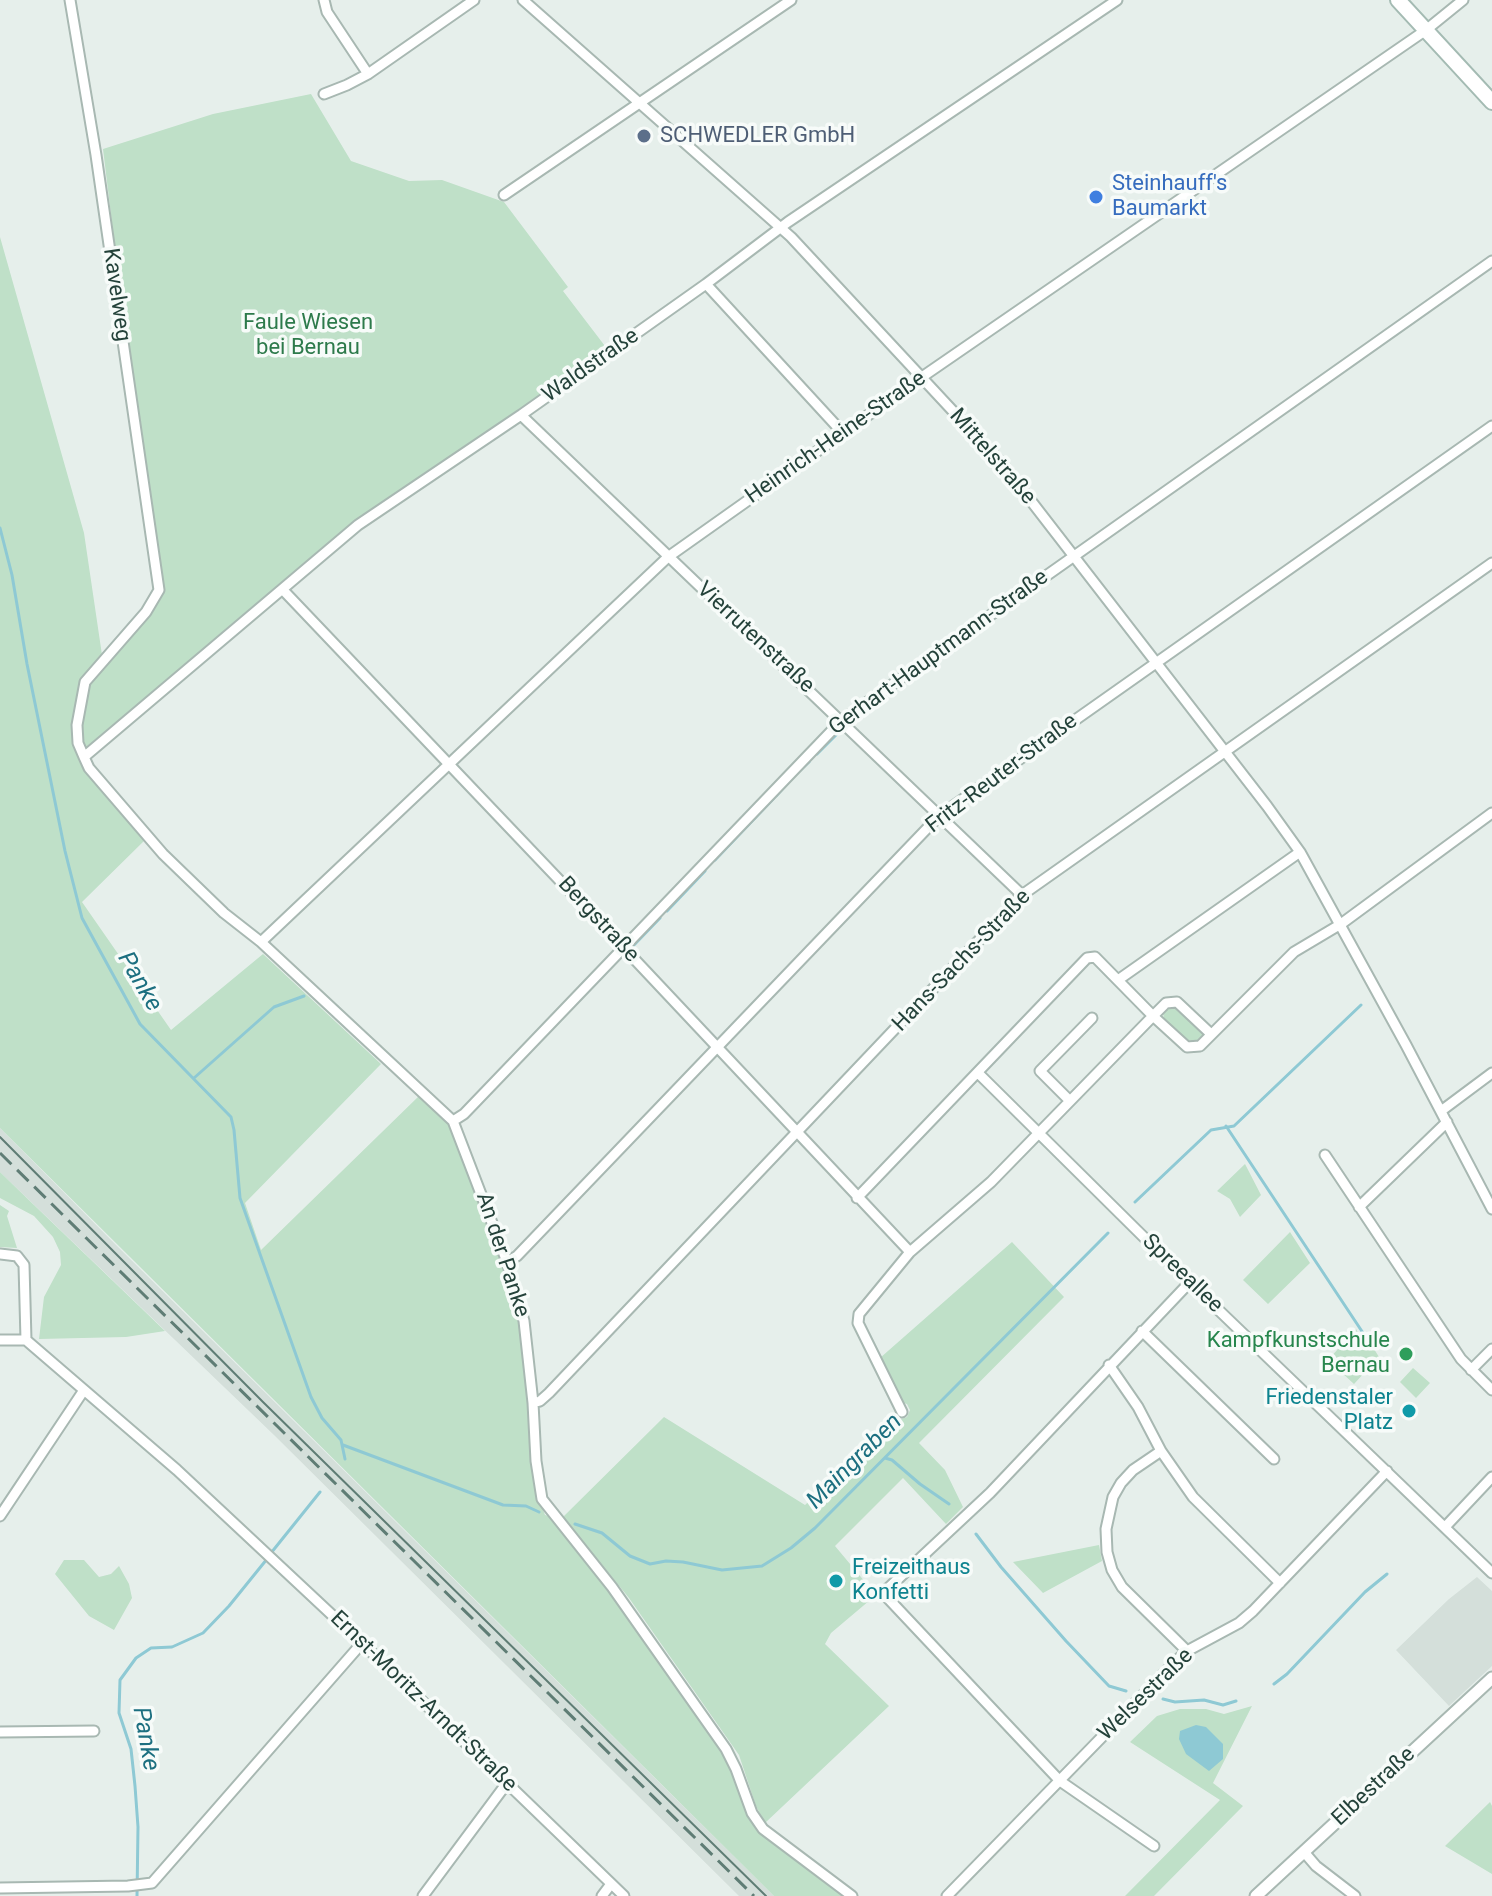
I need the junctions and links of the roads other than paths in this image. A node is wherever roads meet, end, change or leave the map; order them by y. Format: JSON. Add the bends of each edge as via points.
{"nodes":[{"id":1,"x":70,"y":0,"type":"edge"},
{"id":2,"x":324,"y":0,"type":"edge"},
{"id":3,"x":474,"y":0,"type":"edge"},
{"id":4,"x":523,"y":0,"type":"edge"},
{"id":5,"x":791,"y":0,"type":"edge"},
{"id":6,"x":1117,"y":0,"type":"edge"},
{"id":7,"x":1398,"y":0,"type":"edge"},
{"id":8,"x":1463,"y":0,"type":"edge"},
{"id":9,"x":1426,"y":30,"type":"junction"},
{"id":10,"x":368,"y":74,"type":"junction"},
{"id":11,"x":324,"y":94,"type":"dead end"},
{"id":12,"x":1492,"y":102,"type":"edge"},
{"id":13,"x":641,"y":104,"type":"junction"},
{"id":14,"x":504,"y":195,"type":"dead end"},
{"id":15,"x":780,"y":228,"type":"junction"},
{"id":16,"x":1492,"y":261,"type":"edge"},
{"id":17,"x":706,"y":284,"type":"junction"},
{"id":18,"x":922,"y":377,"type":"junction"},
{"id":19,"x":521,"y":415,"type":"junction"},
{"id":20,"x":1492,"y":426,"type":"edge"},
{"id":21,"x":843,"y":433,"type":"junction"},
{"id":22,"x":1073,"y":555,"type":"junction"},
{"id":23,"x":668,"y":557,"type":"junction"},
{"id":24,"x":1492,"y":563,"type":"edge"},
{"id":25,"x":283,"y":590,"type":"junction"},
{"id":26,"x":1155,"y":663,"type":"junction"},
{"id":27,"x":842,"y":720,"type":"junction"},
{"id":28,"x":1224,"y":753,"type":"junction"},
{"id":29,"x":84,"y":757,"type":"junction"},
{"id":30,"x":448,"y":764,"type":"junction"},
{"id":31,"x":1492,"y":813,"type":"edge"},
{"id":32,"x":939,"y":816,"type":"junction"},
{"id":33,"x":1300,"y":852,"type":"junction"},
{"id":34,"x":1022,"y":895,"type":"junction"},
{"id":35,"x":1341,"y":924,"type":"junction"},
{"id":36,"x":261,"y":942,"type":"junction"},
{"id":37,"x":623,"y":947,"type":"junction"},
{"id":38,"x":1118,"y":980,"type":"junction"},
{"id":39,"x":1153,"y":1016,"type":"junction"},
{"id":40,"x":1092,"y":1018,"type":"dead end"},
{"id":41,"x":1211,"y":1034,"type":"junction"},
{"id":42,"x":718,"y":1048,"type":"junction"},
{"id":43,"x":978,"y":1073,"type":"junction"},
{"id":44,"x":1492,"y":1073,"type":"edge"},
{"id":45,"x":1069,"y":1100,"type":"junction"},
{"id":46,"x":1441,"y":1111,"type":"junction"},
{"id":47,"x":453,"y":1121,"type":"junction"},
{"id":48,"x":1447,"y":1122,"type":"junction"},
{"id":49,"x":797,"y":1132,"type":"junction"},
{"id":50,"x":1039,"y":1134,"type":"junction"},
{"id":51,"x":1325,"y":1155,"type":"dead end"},
{"id":52,"x":857,"y":1198,"type":"junction"},
{"id":53,"x":1359,"y":1207,"type":"junction"},
{"id":54,"x":1492,"y":1209,"type":"edge"},
{"id":55,"x":910,"y":1252,"type":"junction"},
{"id":56,"x":0,"y":1254,"type":"edge"},
{"id":57,"x":507,"y":1262,"type":"junction"},
{"id":58,"x":1190,"y":1282,"type":"junction"},
{"id":59,"x":1142,"y":1331,"type":"junction"},
{"id":60,"x":0,"y":1340,"type":"edge"},
{"id":61,"x":26,"y":1340,"type":"junction"},
{"id":62,"x":1492,"y":1349,"type":"edge"},
{"id":63,"x":1109,"y":1365,"type":"junction"},
{"id":64,"x":1471,"y":1370,"type":"junction"},
{"id":65,"x":84,"y":1390,"type":"junction"},
{"id":66,"x":1492,"y":1390,"type":"edge"},
{"id":67,"x":533,"y":1403,"type":"junction"},
{"id":68,"x":902,"y":1412,"type":"dead end"},
{"id":69,"x":1161,"y":1451,"type":"junction"},
{"id":70,"x":1274,"y":1459,"type":"dead end"},
{"id":71,"x":1387,"y":1471,"type":"junction"},
{"id":72,"x":1492,"y":1477,"type":"edge"},
{"id":73,"x":0,"y":1516,"type":"edge"},
{"id":74,"x":1445,"y":1527,"type":"junction"},
{"id":75,"x":1492,"y":1573,"type":"edge"},
{"id":76,"x":1280,"y":1583,"type":"junction"},
{"id":77,"x":362,"y":1643,"type":"junction"},
{"id":78,"x":1187,"y":1651,"type":"junction"},
{"id":79,"x":1492,"y":1678,"type":"edge"},
{"id":80,"x":94,"y":1731,"type":"dead end"},
{"id":81,"x":0,"y":1732,"type":"edge"},
{"id":82,"x":1060,"y":1781,"type":"junction"},
{"id":83,"x":507,"y":1783,"type":"junction"},
{"id":84,"x":1154,"y":1846,"type":"dead end"},
{"id":85,"x":1304,"y":1852,"type":"junction"},
{"id":86,"x":611,"y":1884,"type":"junction"},
{"id":87,"x":0,"y":1888,"type":"edge"},
{"id":88,"x":423,"y":1896,"type":"edge"},
{"id":89,"x":602,"y":1896,"type":"edge"},
{"id":90,"x":624,"y":1896,"type":"edge"},
{"id":91,"x":852,"y":1896,"type":"edge"},
{"id":92,"x":947,"y":1896,"type":"edge"},
{"id":93,"x":1256,"y":1896,"type":"edge"},
{"id":94,"x":1355,"y":1896,"type":"edge"}],
"edges":[{"from":1,"to":29,"type":"street","name":"Kavelweg","via":[[159,590],[85,682],[77,725]]},
{"from":2,"to":10,"type":"street"},
{"from":3,"to":10,"type":"street"},
{"from":4,"to":13,"type":"street","name":"Mittelstraße"},
{"from":5,"to":13,"type":"street"},
{"from":6,"to":15,"type":"street","name":"Waldstraße"},
{"from":7,"to":9,"type":"main road"},
{"from":8,"to":9,"type":"street","name":"Heinrich-Heine-Straße"},
{"from":9,"to":12,"type":"main road"},
{"from":9,"to":18,"type":"street","name":"Heinrich-Heine-Straße"},
{"from":10,"to":11,"type":"street"},
{"from":13,"to":14,"type":"street"},
{"from":13,"to":15,"type":"street","name":"Mittelstraße"},
{"from":15,"to":17,"type":"street","name":"Waldstraße"},
{"from":15,"to":18,"type":"street","name":"Mittelstraße"},
{"from":16,"to":22,"type":"street","name":"Gerhart-Hauptmann-Straße"},
{"from":17,"to":19,"type":"street","name":"Waldstraße"},
{"from":17,"to":21,"type":"street"},
{"from":18,"to":21,"type":"street","name":"Heinrich-Heine-Straße"},
{"from":18,"to":22,"type":"street","name":"Mittelstraße","via":[[1004,466]]},
{"from":19,"to":23,"type":"street","name":"Vierrutenstraße"},
{"from":19,"to":25,"type":"street","name":"Waldstraße","via":[[358,525]]},
{"from":20,"to":26,"type":"street","name":"Fritz-Reuter-Straße"},
{"from":21,"to":23,"type":"street","name":"Heinrich-Heine-Straße"},
{"from":22,"to":26,"type":"street","name":"Mittelstraße"},
{"from":22,"to":27,"type":"street","name":"Gerhart-Hauptmann-Straße"},
{"from":23,"to":27,"type":"street","name":"Vierrutenstraße"},
{"from":23,"to":30,"type":"street","name":"Heinrich-Heine-Straße"},
{"from":24,"to":28,"type":"street","name":"Hans-Sachs-Straße"},
{"from":25,"to":29,"type":"street","name":"Waldstraße"},
{"from":25,"to":30,"type":"street","name":"Bergstraße"},
{"from":26,"to":28,"type":"street","name":"Mittelstraße"},
{"from":26,"to":32,"type":"street","name":"Fritz-Reuter-Straße"},
{"from":27,"to":32,"type":"street","name":"Vierrutenstraße"},
{"from":27,"to":37,"type":"street","name":"Gerhart-Hauptmann-Straße"},
{"from":28,"to":33,"type":"street","name":"Mittelstraße"},
{"from":28,"to":34,"type":"street","name":"Hans-Sachs-Straße"},
{"from":29,"to":36,"type":"street","name":"An der Panke","via":[[163,854]]},
{"from":30,"to":36,"type":"street","name":"Heinrich-Heine-Straße"},
{"from":30,"to":37,"type":"street","name":"Bergstraße"},
{"from":31,"to":35,"type":"street"},
{"from":32,"to":34,"type":"street","name":"Vierrutenstraße"},
{"from":32,"to":42,"type":"street","name":"Fritz-Reuter-Straße"},
{"from":33,"to":35,"type":"street","name":"Mittelstraße"},
{"from":33,"to":38,"type":"street"},
{"from":34,"to":49,"type":"street","name":"Hans-Sachs-Straße"},
{"from":35,"to":41,"type":"street","via":[[1294,952]]},
{"from":35,"to":46,"type":"street","name":"Mittelstraße"},
{"from":36,"to":47,"type":"street","name":"An der Panke"},
{"from":37,"to":42,"type":"street","name":"Bergstraße"},
{"from":37,"to":47,"type":"street","name":"Gerhart-Hauptmann-Straße"},
{"from":38,"to":39,"type":"street"},
{"from":38,"to":43,"type":"street","via":[[1095,957],[1087,958]]},
{"from":39,"to":41,"type":"street","via":[[1191,1048]]},
{"from":39,"to":41,"type":"street","via":[[1166,1003],[1177,1002]]},
{"from":39,"to":45,"type":"street"},
{"from":40,"to":45,"type":"street","via":[[1040,1071]]},
{"from":42,"to":49,"type":"street","name":"Bergstraße"},
{"from":42,"to":57,"type":"street","name":"Fritz-Reuter-Straße"},
{"from":43,"to":50,"type":"street","name":"Spreeallee"},
{"from":43,"to":52,"type":"street"},
{"from":44,"to":46,"type":"street"},
{"from":45,"to":50,"type":"street"},
{"from":46,"to":48,"type":"street","name":"Mittelstraße"},
{"from":47,"to":57,"type":"street","name":"An der Panke"},
{"from":48,"to":53,"type":"street"},
{"from":48,"to":54,"type":"street","name":"Mittelstraße"},
{"from":49,"to":52,"type":"street","name":"Bergstraße"},
{"from":49,"to":67,"type":"street","name":"Hans-Sachs-Straße","via":[[549,1393]]},
{"from":50,"to":55,"type":"street"},
{"from":50,"to":58,"type":"street","name":"Spreeallee"},
{"from":51,"to":53,"type":"street"},
{"from":52,"to":55,"type":"street","name":"Bergstraße"},
{"from":53,"to":64,"type":"street"},
{"from":55,"to":68,"type":"street","via":[[859,1314],[858,1323]]},
{"from":56,"to":61,"type":"street","via":[[17,1256],[24,1265]]},
{"from":57,"to":67,"type":"street","name":"An der Panke","via":[[524,1321]]},
{"from":58,"to":59,"type":"street"},
{"from":58,"to":71,"type":"street","name":"Spreeallee"},
{"from":59,"to":63,"type":"street"},
{"from":59,"to":70,"type":"street"},
{"from":60,"to":61,"type":"street"},
{"from":61,"to":65,"type":"street","name":"Ernst-Moritz-Arndt-Straße"},
{"from":62,"to":64,"type":"street"},
{"from":63,"to":69,"type":"street"},
{"from":63,"to":82,"type":"street","via":[[990,1493],[883,1593]]},
{"from":64,"to":66,"type":"street"},
{"from":65,"to":73,"type":"street"},
{"from":65,"to":77,"type":"street","name":"Ernst-Moritz-Arndt-Straße","via":[[221,1509]]},
{"from":67,"to":91,"type":"street","name":"An der Panke","via":[[539,1489],[546,1506],[597,1567],[726,1749],[763,1829]]},
{"from":69,"to":76,"type":"street","via":[[1193,1497]]},
{"from":69,"to":78,"type":"street","via":[[1133,1470],[1113,1497],[1107,1552],[1122,1587]]},
{"from":71,"to":74,"type":"street","name":"Spreeallee"},
{"from":71,"to":76,"type":"street","name":"Welsestraße"},
{"from":72,"to":74,"type":"street"},
{"from":74,"to":75,"type":"street","name":"Spreeallee"},
{"from":76,"to":78,"type":"street","name":"Welsestraße","via":[[1239,1623]]},
{"from":77,"to":83,"type":"street","name":"Ernst-Moritz-Arndt-Straße"},
{"from":77,"to":87,"type":"street","via":[[149,1884]]},
{"from":78,"to":82,"type":"street","name":"Welsestraße"},
{"from":79,"to":85,"type":"street","name":"Elbestraße"},
{"from":80,"to":81,"type":"street"},
{"from":82,"to":84,"type":"street"},
{"from":82,"to":92,"type":"street","name":"Welsestraße"},
{"from":83,"to":86,"type":"street","name":"Ernst-Moritz-Arndt-Straße"},
{"from":83,"to":88,"type":"street"},
{"from":85,"to":93,"type":"street","name":"Elbestraße"},
{"from":85,"to":94,"type":"street"},
{"from":86,"to":89,"type":"street"},
{"from":86,"to":90,"type":"street","name":"Ernst-Moritz-Arndt-Straße"}]}
